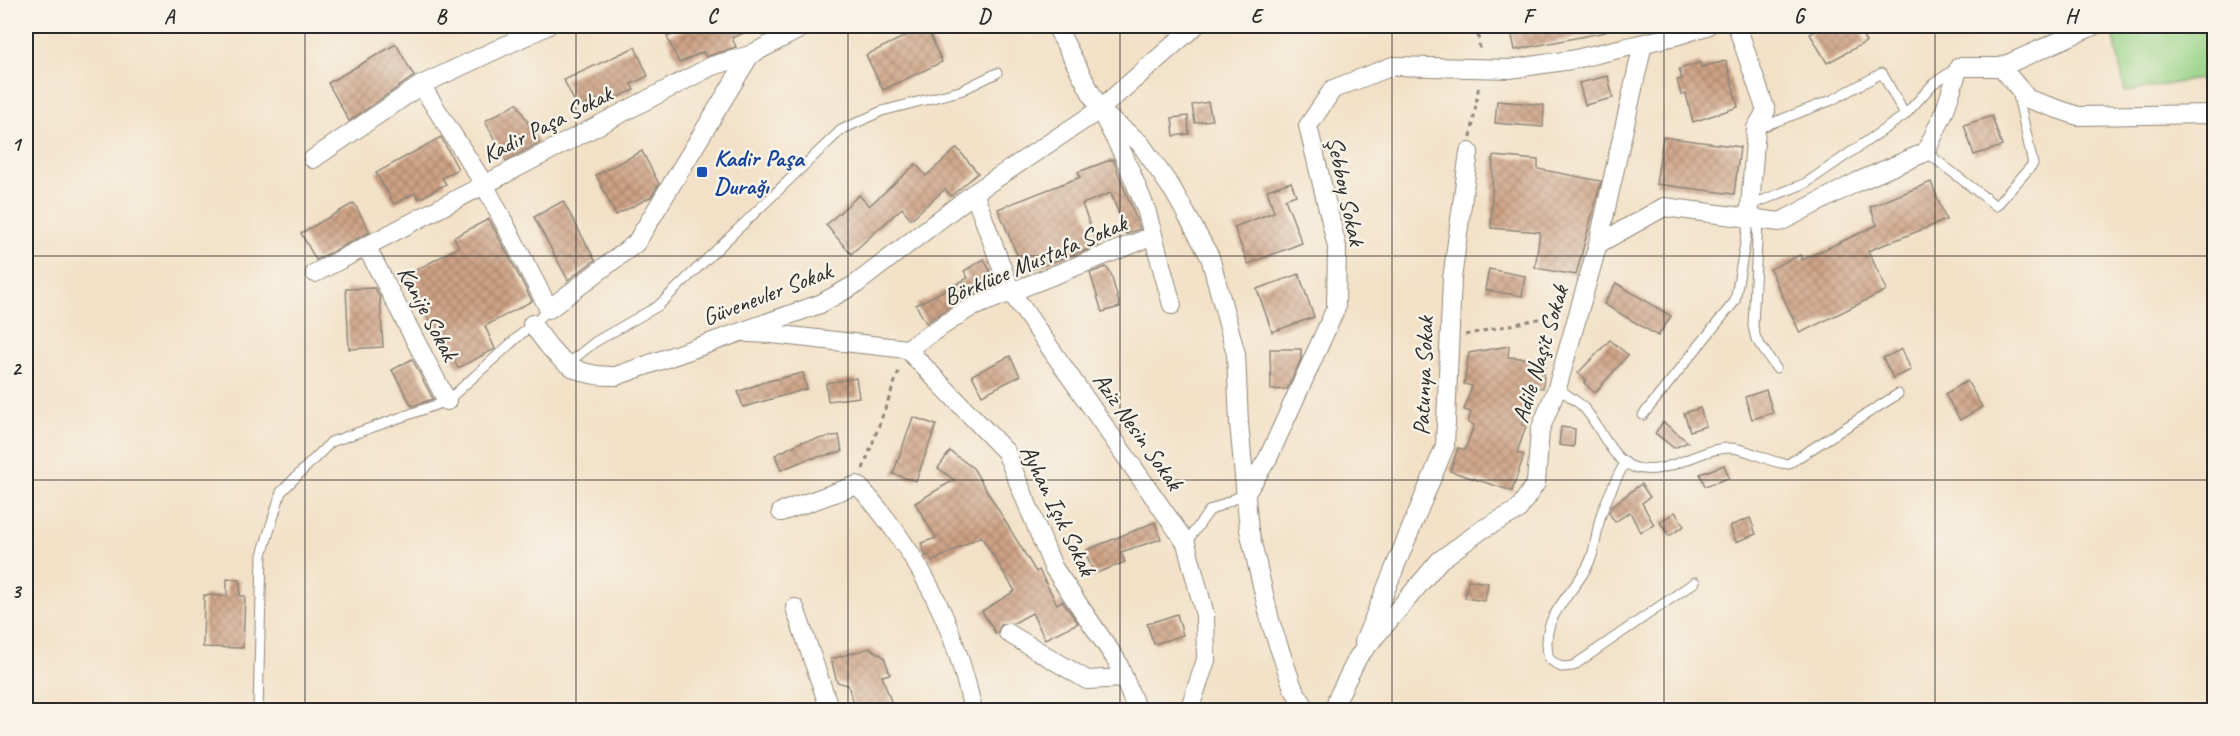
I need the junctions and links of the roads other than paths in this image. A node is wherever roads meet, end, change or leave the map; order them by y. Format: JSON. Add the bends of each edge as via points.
{"nodes":[{"id":1,"x":547,"y":26,"type":"edge"},
{"id":2,"x":806,"y":26,"type":"edge"},
{"id":3,"x":1056,"y":26,"type":"edge"},
{"id":4,"x":1195,"y":26,"type":"edge"},
{"id":5,"x":1707,"y":26,"type":"edge"},
{"id":6,"x":1737,"y":26,"type":"edge"},
{"id":7,"x":2093,"y":26,"type":"edge"},
{"id":8,"x":1643,"y":44,"type":"junction"},
{"id":9,"x":750,"y":55,"type":"junction"},
{"id":10,"x":1959,"y":66,"type":"junction"},
{"id":11,"x":2001,"y":66,"type":"junction"},
{"id":12,"x":997,"y":73,"type":"dead end"},
{"id":13,"x":2015,"y":84,"type":"junction"},
{"id":14,"x":422,"y":85,"type":"junction"},
{"id":15,"x":1099,"y":110,"type":"junction"},
{"id":16,"x":2214,"y":114,"type":"edge"},
{"id":17,"x":1905,"y":115,"type":"junction"},
{"id":18,"x":1756,"y":128,"type":"junction"},
{"id":19,"x":1469,"y":152,"type":"road end"},
{"id":20,"x":1926,"y":152,"type":"junction"},
{"id":21,"x":313,"y":159,"type":"dead end"},
{"id":22,"x":483,"y":184,"type":"junction"},
{"id":23,"x":974,"y":193,"type":"junction"},
{"id":24,"x":1753,"y":215,"type":"junction"},
{"id":25,"x":1153,"y":236,"type":"junction"},
{"id":26,"x":1598,"y":244,"type":"junction"},
{"id":27,"x":366,"y":246,"type":"junction"},
{"id":28,"x":315,"y":273,"type":"dead end"},
{"id":29,"x":1011,"y":292,"type":"junction"},
{"id":30,"x":1172,"y":305,"type":"dead end"},
{"id":31,"x":549,"y":309,"type":"junction"},
{"id":32,"x":532,"y":324,"type":"junction"},
{"id":33,"x":732,"y":333,"type":"junction"},
{"id":34,"x":907,"y":349,"type":"junction"},
{"id":35,"x":566,"y":365,"type":"junction"},
{"id":36,"x":1776,"y":368,"type":"dead end"},
{"id":37,"x":1557,"y":388,"type":"junction"},
{"id":38,"x":1898,"y":394,"type":"dead end"},
{"id":39,"x":447,"y":401,"type":"junction"},
{"id":40,"x":1643,"y":415,"type":"dead end"},
{"id":41,"x":1625,"y":462,"type":"junction"},
{"id":42,"x":1246,"y":492,"type":"junction"},
{"id":43,"x":781,"y":512,"type":"dead end"},
{"id":44,"x":1186,"y":543,"type":"junction"},
{"id":45,"x":1695,"y":582,"type":"dead end"},
{"id":46,"x":795,"y":608,"type":"dead end"},
{"id":47,"x":1008,"y":633,"type":"dead end"},
{"id":48,"x":1358,"y":657,"type":"junction"},
{"id":49,"x":1124,"y":678,"type":"junction"},
{"id":50,"x":258,"y":711,"type":"edge"},
{"id":51,"x":830,"y":711,"type":"edge"},
{"id":52,"x":973,"y":711,"type":"edge"},
{"id":53,"x":1137,"y":711,"type":"edge"},
{"id":54,"x":1189,"y":711,"type":"edge"},
{"id":55,"x":1307,"y":711,"type":"edge"},
{"id":56,"x":1335,"y":711,"type":"edge"}],
"edges":[{"from":1,"to":14,"type":"street"},
{"from":2,"to":9,"type":"street","name":"Kadir Paşa Sokak"},
{"from":3,"to":15,"type":"street"},
{"from":4,"to":15,"type":"street","name":"Güvenevler Sokak"},
{"from":5,"to":8,"type":"street","name":"Şebboy Sokak"},
{"from":6,"to":18,"type":"street","via":[[1766,111]]},
{"from":7,"to":11,"type":"street"},
{"from":8,"to":26,"type":"street","name":"Adile Naşit Sokak"},
{"from":8,"to":42,"type":"street","name":"Şebboy Sokak","via":[[1510,69],[1393,66],[1333,90],[1308,126],[1337,247],[1336,308],[1268,458]]},
{"from":9,"to":22,"type":"street","name":"Kadir Paşa Sokak","via":[[712,66]]},
{"from":9,"to":31,"type":"street","via":[[636,243]]},
{"from":10,"to":11,"type":"street"},
{"from":10,"to":17,"type":"lane","via":[[1933,84]]},
{"from":10,"to":20,"type":"street"},
{"from":11,"to":13,"type":"street"},
{"from":12,"to":35,"type":"lane","via":[[960,91],[882,111],[841,130],[658,306],[594,342]]},
{"from":13,"to":16,"type":"street","via":[[2028,99],[2078,116]]},
{"from":13,"to":20,"type":"lane","via":[[2033,164],[1996,206]]},
{"from":14,"to":21,"type":"street"},
{"from":14,"to":22,"type":"street"},
{"from":15,"to":23,"type":"street","name":"Güvenevler Sokak"},
{"from":15,"to":25,"type":"street","via":[[1124,156]]},
{"from":15,"to":42,"type":"street","via":[[1140,143],[1174,192],[1210,257],[1236,354]]},
{"from":17,"to":18,"type":"lane","via":[[1882,73],[1832,100]]},
{"from":17,"to":24,"type":"lane"},
{"from":18,"to":24,"type":"street"},
{"from":19,"to":48,"type":"street","name":"Patunya Sokak","via":[[1452,279],[1445,446]]},
{"from":20,"to":24,"type":"street","via":[[1780,222]]},
{"from":22,"to":27,"type":"street","name":"Kadir Paşa Sokak"},
{"from":22,"to":31,"type":"street"},
{"from":23,"to":29,"type":"street","name":"Aziz Nesin Sokak"},
{"from":23,"to":33,"type":"street","name":"Güvenevler Sokak","via":[[856,284],[820,304]]},
{"from":24,"to":26,"type":"street","via":[[1664,207]]},
{"from":24,"to":36,"type":"lane","via":[[1752,326]]},
{"from":24,"to":40,"type":"lane","via":[[1735,301]]},
{"from":25,"to":29,"type":"street","name":"Börklüce Mustafa Sokak"},
{"from":25,"to":30,"type":"street","name":"Börklüce Mustafa Sokak"},
{"from":26,"to":37,"type":"street","name":"Adile Naşit Sokak"},
{"from":27,"to":28,"type":"street","name":"Kadir Paşa Sokak"},
{"from":27,"to":39,"type":"street","name":"Kanije Sokak"},
{"from":29,"to":34,"type":"street","name":"Börklüce Mustafa Sokak","via":[[968,309]]},
{"from":29,"to":44,"type":"street","name":"Aziz Nesin Sokak"},
{"from":31,"to":32,"type":"lane"},
{"from":32,"to":35,"type":"street","name":"Güvenevler Sokak"},
{"from":32,"to":39,"type":"lane"},
{"from":33,"to":34,"type":"street"},
{"from":33,"to":35,"type":"street","name":"Güvenevler Sokak","via":[[616,376],[598,377]]},
{"from":34,"to":49,"type":"street","name":"Ayhan Işık Sokak","via":[[1006,452],[1053,567],[1117,661]]},
{"from":37,"to":41,"type":"lane","via":[[1583,406]]},
{"from":37,"to":48,"type":"street","name":"Adile Naşit Sokak","via":[[1540,430],[1536,483],[1518,510],[1440,560]]},
{"from":38,"to":41,"type":"lane","via":[[1788,464],[1773,464],[1730,447],[1659,469],[1633,467]]},
{"from":39,"to":50,"type":"lane","via":[[331,442],[281,492],[262,555]]},
{"from":41,"to":45,"type":"lane","via":[[1601,514],[1589,564],[1554,612],[1546,643],[1549,659],[1561,667],[1573,666]]},
{"from":42,"to":44,"type":"lane","via":[[1209,511]]},
{"from":42,"to":55,"type":"street","via":[[1249,530],[1271,624],[1293,688]]},
{"from":43,"to":52,"type":"street","via":[[857,485],[870,497],[936,596],[962,662]]},
{"from":44,"to":54,"type":"street","name":"Aziz Nesin Sokak","via":[[1205,615],[1206,660]]},
{"from":46,"to":51,"type":"street"},
{"from":47,"to":49,"type":"street","via":[[1087,680]]},
{"from":48,"to":56,"type":"street","name":"Adile Naşit Sokak"},
{"from":49,"to":53,"type":"street","name":"Ayhan Işık Sokak"}]}
